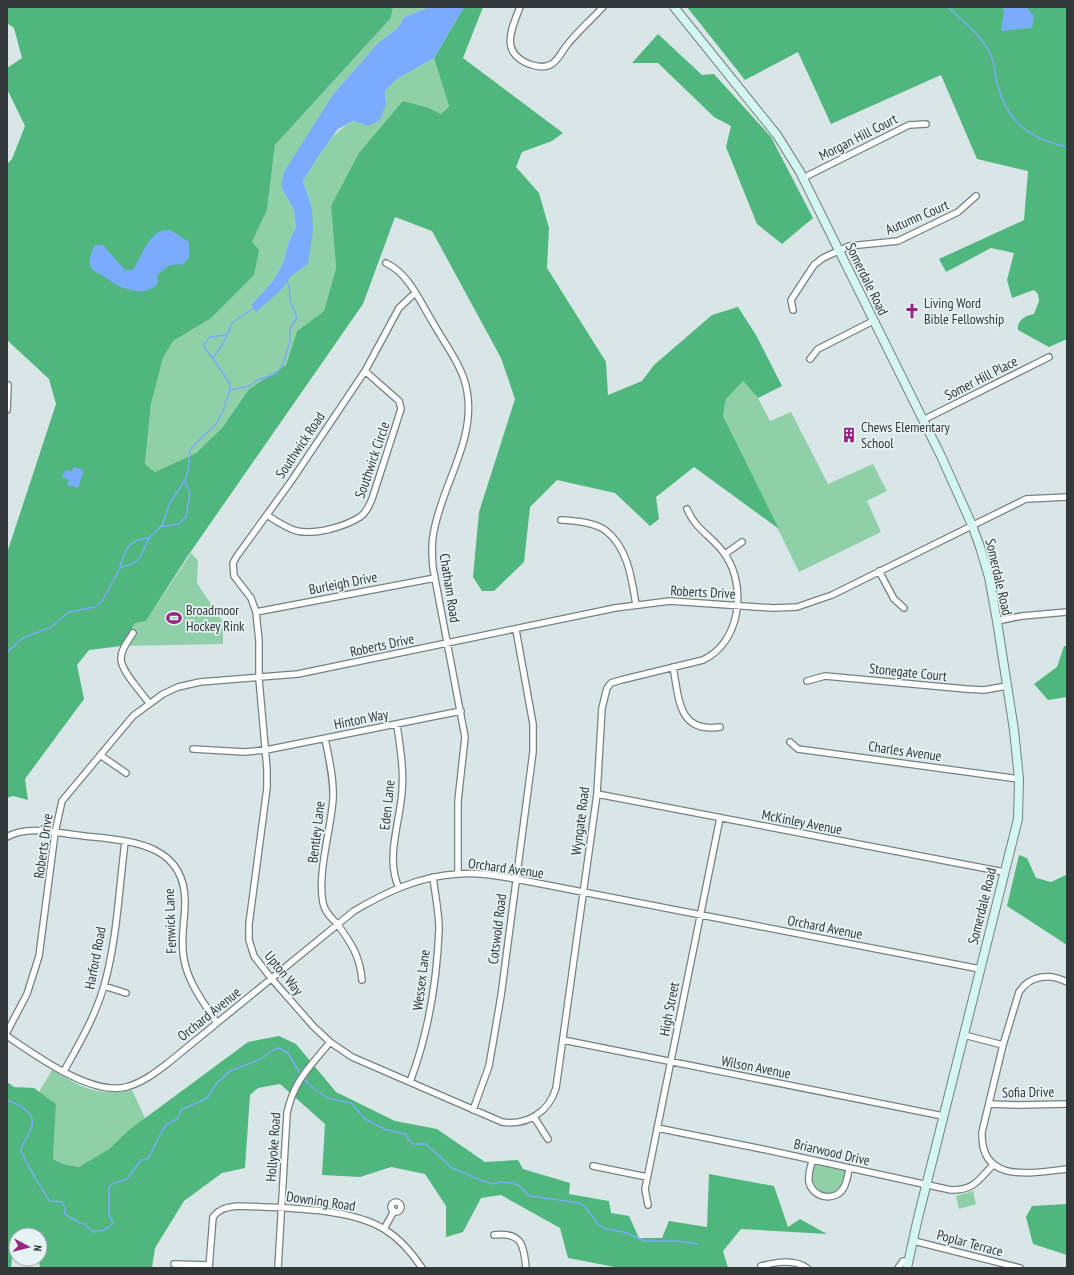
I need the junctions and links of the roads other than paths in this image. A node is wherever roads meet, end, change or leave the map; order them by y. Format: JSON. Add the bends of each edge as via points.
{"nodes":[{"id":1,"x":520,"y":7,"type":"edge"},
{"id":2,"x":603,"y":7,"type":"edge"},
{"id":3,"x":674,"y":7,"type":"edge"},
{"id":4,"x":926,"y":124,"type":"dead end"},
{"id":5,"x":803,"y":178,"type":"junction"},
{"id":6,"x":976,"y":196,"type":"dead end"},
{"id":7,"x":838,"y":250,"type":"junction"},
{"id":8,"x":386,"y":263,"type":"dead end"},
{"id":9,"x":415,"y":293,"type":"junction"},
{"id":10,"x":793,"y":310,"type":"dead end"},
{"id":11,"x":873,"y":321,"type":"junction"},
{"id":12,"x":1049,"y":357,"type":"dead end"},
{"id":13,"x":810,"y":359,"type":"dead end"},
{"id":14,"x":365,"y":371,"type":"junction"},
{"id":15,"x":8,"y":385,"type":"edge"},
{"id":16,"x":7,"y":410,"type":"edge"},
{"id":17,"x":923,"y":420,"type":"junction"},
{"id":18,"x":1067,"y":497,"type":"edge"},
{"id":19,"x":687,"y":509,"type":"dead end"},
{"id":20,"x":267,"y":515,"type":"junction"},
{"id":21,"x":561,"y":520,"type":"dead end"},
{"id":22,"x":972,"y":525,"type":"junction"},
{"id":23,"x":742,"y":542,"type":"dead end"},
{"id":24,"x":726,"y":554,"type":"junction"},
{"id":25,"x":879,"y":571,"type":"junction"},
{"id":26,"x":434,"y":578,"type":"junction"},
{"id":27,"x":636,"y":605,"type":"junction"},
{"id":28,"x":738,"y":606,"type":"junction"},
{"id":29,"x":904,"y":608,"type":"dead end"},
{"id":30,"x":256,"y":612,"type":"junction"},
{"id":31,"x":1067,"y":612,"type":"edge"},
{"id":32,"x":997,"y":621,"type":"junction"},
{"id":33,"x":516,"y":630,"type":"junction"},
{"id":34,"x":133,"y":633,"type":"dead end"},
{"id":35,"x":447,"y":643,"type":"junction"},
{"id":36,"x":673,"y":667,"type":"junction"},
{"id":37,"x":259,"y":679,"type":"junction"},
{"id":38,"x":807,"y":681,"type":"dead end"},
{"id":39,"x":1007,"y":686,"type":"junction"},
{"id":40,"x":149,"y":703,"type":"junction"},
{"id":41,"x":461,"y":711,"type":"junction"},
{"id":42,"x":397,"y":725,"type":"junction"},
{"id":43,"x":720,"y":727,"type":"dead end"},
{"id":44,"x":325,"y":739,"type":"junction"},
{"id":45,"x":790,"y":742,"type":"dead end"},
{"id":46,"x":193,"y":749,"type":"dead end"},
{"id":47,"x":266,"y":750,"type":"junction"},
{"id":48,"x":100,"y":755,"type":"junction"},
{"id":49,"x":126,"y":773,"type":"dead end"},
{"id":50,"x":1019,"y":779,"type":"junction"},
{"id":51,"x":597,"y":794,"type":"junction"},
{"id":52,"x":720,"y":818,"type":"junction"},
{"id":53,"x":55,"y":833,"type":"junction"},
{"id":54,"x":7,"y":837,"type":"edge"},
{"id":55,"x":125,"y":842,"type":"junction"},
{"id":56,"x":1004,"y":872,"type":"junction"},
{"id":57,"x":458,"y":874,"type":"junction"},
{"id":58,"x":433,"y":877,"type":"junction"},
{"id":59,"x":516,"y":879,"type":"junction"},
{"id":60,"x":399,"y":888,"type":"junction"},
{"id":61,"x":583,"y":892,"type":"junction"},
{"id":62,"x":700,"y":915,"type":"junction"},
{"id":63,"x":337,"y":924,"type":"junction"},
{"id":64,"x":980,"y":969,"type":"junction"},
{"id":65,"x":271,"y":978,"type":"junction"},
{"id":66,"x":362,"y":980,"type":"dead end"},
{"id":67,"x":1067,"y":982,"type":"edge"},
{"id":68,"x":104,"y":986,"type":"junction"},
{"id":69,"x":126,"y":993,"type":"dead end"},
{"id":70,"x":218,"y":1023,"type":"junction"},
{"id":71,"x":7,"y":1032,"type":"edge"},
{"id":72,"x":964,"y":1035,"type":"junction"},
{"id":73,"x":7,"y":1036,"type":"edge"},
{"id":74,"x":563,"y":1040,"type":"junction"},
{"id":75,"x":330,"y":1042,"type":"junction"},
{"id":76,"x":1003,"y":1045,"type":"junction"},
{"id":77,"x":671,"y":1062,"type":"junction"},
{"id":78,"x":64,"y":1072,"type":"junction"},
{"id":79,"x":410,"y":1082,"type":"junction"},
{"id":80,"x":989,"y":1104,"type":"junction"},
{"id":81,"x":1067,"y":1104,"type":"edge"},
{"id":82,"x":473,"y":1110,"type":"junction"},
{"id":83,"x":944,"y":1116,"type":"junction"},
{"id":84,"x":534,"y":1117,"type":"junction"},
{"id":85,"x":657,"y":1128,"type":"junction"},
{"id":86,"x":548,"y":1139,"type":"dead end"},
{"id":87,"x":812,"y":1161,"type":"junction"},
{"id":88,"x":993,"y":1165,"type":"junction"},
{"id":89,"x":593,"y":1166,"type":"dead end"},
{"id":90,"x":849,"y":1169,"type":"junction"},
{"id":91,"x":1067,"y":1169,"type":"edge"},
{"id":92,"x":647,"y":1177,"type":"junction"},
{"id":93,"x":926,"y":1185,"type":"junction"},
{"id":94,"x":648,"y":1205,"type":"dead end"},
{"id":95,"x":280,"y":1208,"type":"junction"},
{"id":96,"x":394,"y":1211,"type":"dead end"},
{"id":97,"x":384,"y":1229,"type":"junction"},
{"id":98,"x":494,"y":1235,"type":"dead end"},
{"id":99,"x":914,"y":1241,"type":"junction"},
{"id":100,"x":174,"y":1264,"type":"dead end"},
{"id":101,"x":908,"y":1264,"type":"edge"},
{"id":102,"x":209,"y":1266,"type":"edge"},
{"id":103,"x":761,"y":1266,"type":"dead end"},
{"id":104,"x":1006,"y":1266,"type":"edge"},
{"id":105,"x":278,"y":1268,"type":"edge"},
{"id":106,"x":422,"y":1268,"type":"edge"},
{"id":107,"x":526,"y":1268,"type":"edge"},
{"id":108,"x":807,"y":1268,"type":"edge"},
{"id":109,"x":898,"y":1268,"type":"edge"},
{"id":110,"x":1020,"y":1268,"type":"edge"}],
"edges":[{"from":1,"to":2,"type":"street","via":[[511,32],[510,48],[524,62],[546,67],[559,58],[567,45]]},
{"from":3,"to":5,"type":"main road","name":"Somerdale Road","via":[[777,135]]},
{"from":4,"to":5,"type":"street","name":"Morgan Hill Court","via":[[909,124]]},
{"from":5,"to":7,"type":"main road","name":"Somerdale Road"},
{"from":6,"to":7,"type":"street","name":"Autumn Court","via":[[958,212],[898,241],[849,246]]},
{"from":7,"to":10,"type":"street","name":"Autumn Court","via":[[814,265],[791,300]]},
{"from":7,"to":11,"type":"main road","name":"Somerdale Road"},
{"from":8,"to":9,"type":"street","name":"Chatham Road","via":[[400,271]]},
{"from":9,"to":14,"type":"street","name":"Southwick Road","via":[[399,308]]},
{"from":9,"to":26,"type":"street","name":"Chatham Road","via":[[463,377],[468,399],[468,424],[434,531]]},
{"from":11,"to":13,"type":"street","via":[[818,349]]},
{"from":11,"to":17,"type":"main road","name":"Somerdale Road"},
{"from":12,"to":17,"type":"street","name":"Somer Hill Place"},
{"from":14,"to":20,"type":"street","name":"Southwick Road"},
{"from":14,"to":20,"type":"street","name":"Southwick Circle","via":[[399,401],[401,409],[374,494],[366,511],[361,517],[342,525],[306,532],[286,527]]},
{"from":15,"to":16,"type":"street"},
{"from":17,"to":22,"type":"main road","name":"Somerdale Road"},
{"from":18,"to":22,"type":"street","name":"Roberts Drive","via":[[1026,499]]},
{"from":19,"to":24,"type":"street","via":[[692,521]]},
{"from":20,"to":30,"type":"street","name":"Southwick Road","via":[[232,563],[234,576],[251,598]]},
{"from":21,"to":27,"type":"street","via":[[591,524],[605,530],[617,543],[626,558]]},
{"from":22,"to":25,"type":"street","name":"Roberts Drive"},
{"from":22,"to":32,"type":"main road","name":"Somerdale Road","via":[[989,577]]},
{"from":23,"to":24,"type":"street"},
{"from":24,"to":28,"type":"street","name":"Wyngate Road","via":[[737,577]]},
{"from":25,"to":28,"type":"street","name":"Roberts Drive","via":[[832,595],[796,607]]},
{"from":25,"to":29,"type":"street","via":[[894,599]]},
{"from":26,"to":30,"type":"street","name":"Burleigh Drive"},
{"from":26,"to":35,"type":"street","name":"Chatham Road"},
{"from":27,"to":28,"type":"street","name":"Roberts Drive","via":[[670,600]]},
{"from":27,"to":33,"type":"street","name":"Roberts Drive"},
{"from":28,"to":36,"type":"street","name":"Wyngate Road","via":[[728,640],[718,651],[704,660]]},
{"from":30,"to":37,"type":"street","name":"Upton Way"},
{"from":31,"to":32,"type":"street"},
{"from":32,"to":39,"type":"main road","name":"Somerdale Road"},
{"from":33,"to":35,"type":"street","name":"Roberts Drive"},
{"from":33,"to":59,"type":"street","name":"Cotswold Road","via":[[533,724],[533,752]]},
{"from":34,"to":40,"type":"street","via":[[122,650],[120,660],[124,670]]},
{"from":35,"to":37,"type":"street","name":"Roberts Drive","via":[[325,670]]},
{"from":35,"to":41,"type":"street","name":"Chatham Road"},
{"from":36,"to":43,"type":"street","via":[[686,718],[698,727]]},
{"from":36,"to":51,"type":"street","name":"Wyngate Road","via":[[621,680],[606,688],[602,708]]},
{"from":37,"to":40,"type":"street","name":"Roberts Drive","via":[[200,682],[178,687]]},
{"from":37,"to":47,"type":"street","name":"Upton Way"},
{"from":38,"to":39,"type":"street","name":"Stonegate Court","via":[[825,676],[966,690]]},
{"from":39,"to":50,"type":"main road","name":"Somerdale Road"},
{"from":40,"to":48,"type":"street","name":"Roberts Drive","via":[[133,716]]},
{"from":41,"to":42,"type":"street","name":"Hinton Way"},
{"from":41,"to":57,"type":"street","name":"Chatham Road","via":[[465,737],[458,801]]},
{"from":42,"to":44,"type":"street","name":"Hinton Way"},
{"from":42,"to":60,"type":"street","name":"Eden Lane","via":[[403,769],[394,851],[394,877]]},
{"from":44,"to":47,"type":"street","name":"Hinton Way"},
{"from":44,"to":63,"type":"street","name":"Bentley Lane","via":[[333,787],[322,885],[323,903],[326,912]]},
{"from":45,"to":50,"type":"street","name":"Charles Avenue","via":[[798,749]]},
{"from":46,"to":47,"type":"street","name":"Hinton Way","via":[[224,752]]},
{"from":47,"to":65,"type":"street","name":"Upton Way","via":[[267,788],[249,940],[254,956]]},
{"from":48,"to":49,"type":"street"},
{"from":48,"to":53,"type":"street","name":"Roberts Drive","via":[[62,802]]},
{"from":50,"to":56,"type":"main road","name":"Somerdale Road","via":[[1018,820]]},
{"from":51,"to":52,"type":"street","name":"McKinley Avenue"},
{"from":51,"to":61,"type":"street","name":"Wyngate Road"},
{"from":52,"to":56,"type":"street","name":"McKinley Avenue"},
{"from":52,"to":62,"type":"street","name":"High Street"},
{"from":53,"to":54,"type":"street","name":"Fenwick Lane","via":[[22,831]]},
{"from":53,"to":55,"type":"street","name":"Fenwick Lane"},
{"from":53,"to":71,"type":"street","name":"Roberts Drive","via":[[39,956],[27,994]]},
{"from":55,"to":68,"type":"street","name":"Harford Road"},
{"from":55,"to":70,"type":"street","name":"Fenwick Lane","via":[[146,845],[158,851],[169,859],[178,873],[185,901],[182,934],[184,960],[195,989]]},
{"from":56,"to":64,"type":"main road","name":"Somerdale Road"},
{"from":57,"to":58,"type":"street","name":"Orchard Avenue"},
{"from":57,"to":59,"type":"street","name":"Orchard Avenue"},
{"from":58,"to":60,"type":"street","name":"Orchard Avenue"},
{"from":58,"to":79,"type":"street","name":"Wessex Lane","via":[[439,928],[435,970],[420,1057]]},
{"from":59,"to":61,"type":"street","name":"Orchard Avenue"},
{"from":59,"to":82,"type":"street","name":"Cotswold Road","via":[[489,1066]]},
{"from":60,"to":63,"type":"street","name":"Orchard Avenue","via":[[366,904]]},
{"from":61,"to":62,"type":"street","name":"Orchard Avenue"},
{"from":61,"to":74,"type":"street","name":"Wyngate Road"},
{"from":62,"to":64,"type":"street","name":"Orchard Avenue"},
{"from":62,"to":77,"type":"street","name":"High Street"},
{"from":63,"to":65,"type":"street","name":"Orchard Avenue"},
{"from":63,"to":66,"type":"street","name":"Bentley Lane","via":[[356,952],[361,964]]},
{"from":64,"to":72,"type":"main road","name":"Somerdale Road"},
{"from":65,"to":70,"type":"street","name":"Orchard Avenue"},
{"from":65,"to":75,"type":"street","name":"Upton Way"},
{"from":67,"to":76,"type":"street","name":"Sofia Drive","via":[[1040,976],[1024,984],[1019,992]]},
{"from":68,"to":69,"type":"street"},
{"from":68,"to":78,"type":"street","name":"Harford Road","via":[[84,1036]]},
{"from":70,"to":78,"type":"street","name":"Orchard Avenue","via":[[148,1078],[124,1088],[90,1084]]},
{"from":72,"to":76,"type":"street"},
{"from":72,"to":83,"type":"main road","name":"Somerdale Road"},
{"from":73,"to":78,"type":"street","name":"Orchard Avenue"},
{"from":74,"to":77,"type":"street","name":"Wilson Avenue"},
{"from":74,"to":84,"type":"street","name":"Wyngate Road","via":[[554,1095],[548,1106]]},
{"from":75,"to":79,"type":"street","name":"Upton Way","via":[[352,1057]]},
{"from":75,"to":95,"type":"street","name":"Hollyoke Road","via":[[298,1081],[290,1095]]},
{"from":76,"to":80,"type":"street","name":"Sofia Drive"},
{"from":77,"to":83,"type":"street","name":"Wilson Avenue"},
{"from":77,"to":85,"type":"street","name":"High Street"},
{"from":79,"to":82,"type":"street","name":"Upton Way"},
{"from":80,"to":81,"type":"street","name":"Sofia Drive"},
{"from":80,"to":88,"type":"street","name":"Sofia Drive","via":[[982,1143],[984,1152]]},
{"from":82,"to":84,"type":"street","name":"Upton Way","via":[[509,1123],[519,1123]]},
{"from":83,"to":93,"type":"main road","name":"Somerdale Road"},
{"from":84,"to":86,"type":"street"},
{"from":85,"to":87,"type":"street","name":"Briarwood Drive","via":[[762,1148]]},
{"from":85,"to":92,"type":"street","name":"High Street"},
{"from":87,"to":90,"type":"street","name":"Briarwood Drive"},
{"from":87,"to":90,"type":"street","via":[[810,1185],[823,1197],[834,1196],[844,1188]]},
{"from":88,"to":91,"type":"street","via":[[1013,1172],[1033,1173]]},
{"from":88,"to":93,"type":"street","name":"Briarwood Drive","via":[[972,1187],[964,1190]]},
{"from":89,"to":92,"type":"street"},
{"from":90,"to":93,"type":"street","name":"Briarwood Drive"},
{"from":92,"to":94,"type":"street","name":"High Street","via":[[645,1189]]},
{"from":93,"to":99,"type":"main road","name":"Somerdale Road"},
{"from":95,"to":97,"type":"street","name":"Downing Road","via":[[344,1214]]},
{"from":95,"to":102,"type":"street","name":"Downing Road","via":[[239,1206],[218,1211],[214,1217]]},
{"from":95,"to":105,"type":"street","name":"Hollyoke Road"},
{"from":96,"to":97,"type":"street"},
{"from":97,"to":106,"type":"street","name":"Downing Road","via":[[408,1249]]},
{"from":98,"to":107,"type":"street","via":[[504,1234],[519,1240],[525,1251]]},
{"from":99,"to":101,"type":"main road","name":"Somerdale Road"},
{"from":99,"to":104,"type":"street","name":"Poplar Terrace"},
{"from":100,"to":102,"type":"street"},
{"from":101,"to":109,"type":"street","via":[[903,1261]]},
{"from":103,"to":108,"type":"street","via":[[778,1262]]},
{"from":104,"to":110,"type":"street","name":"Poplar Terrace"}]}
